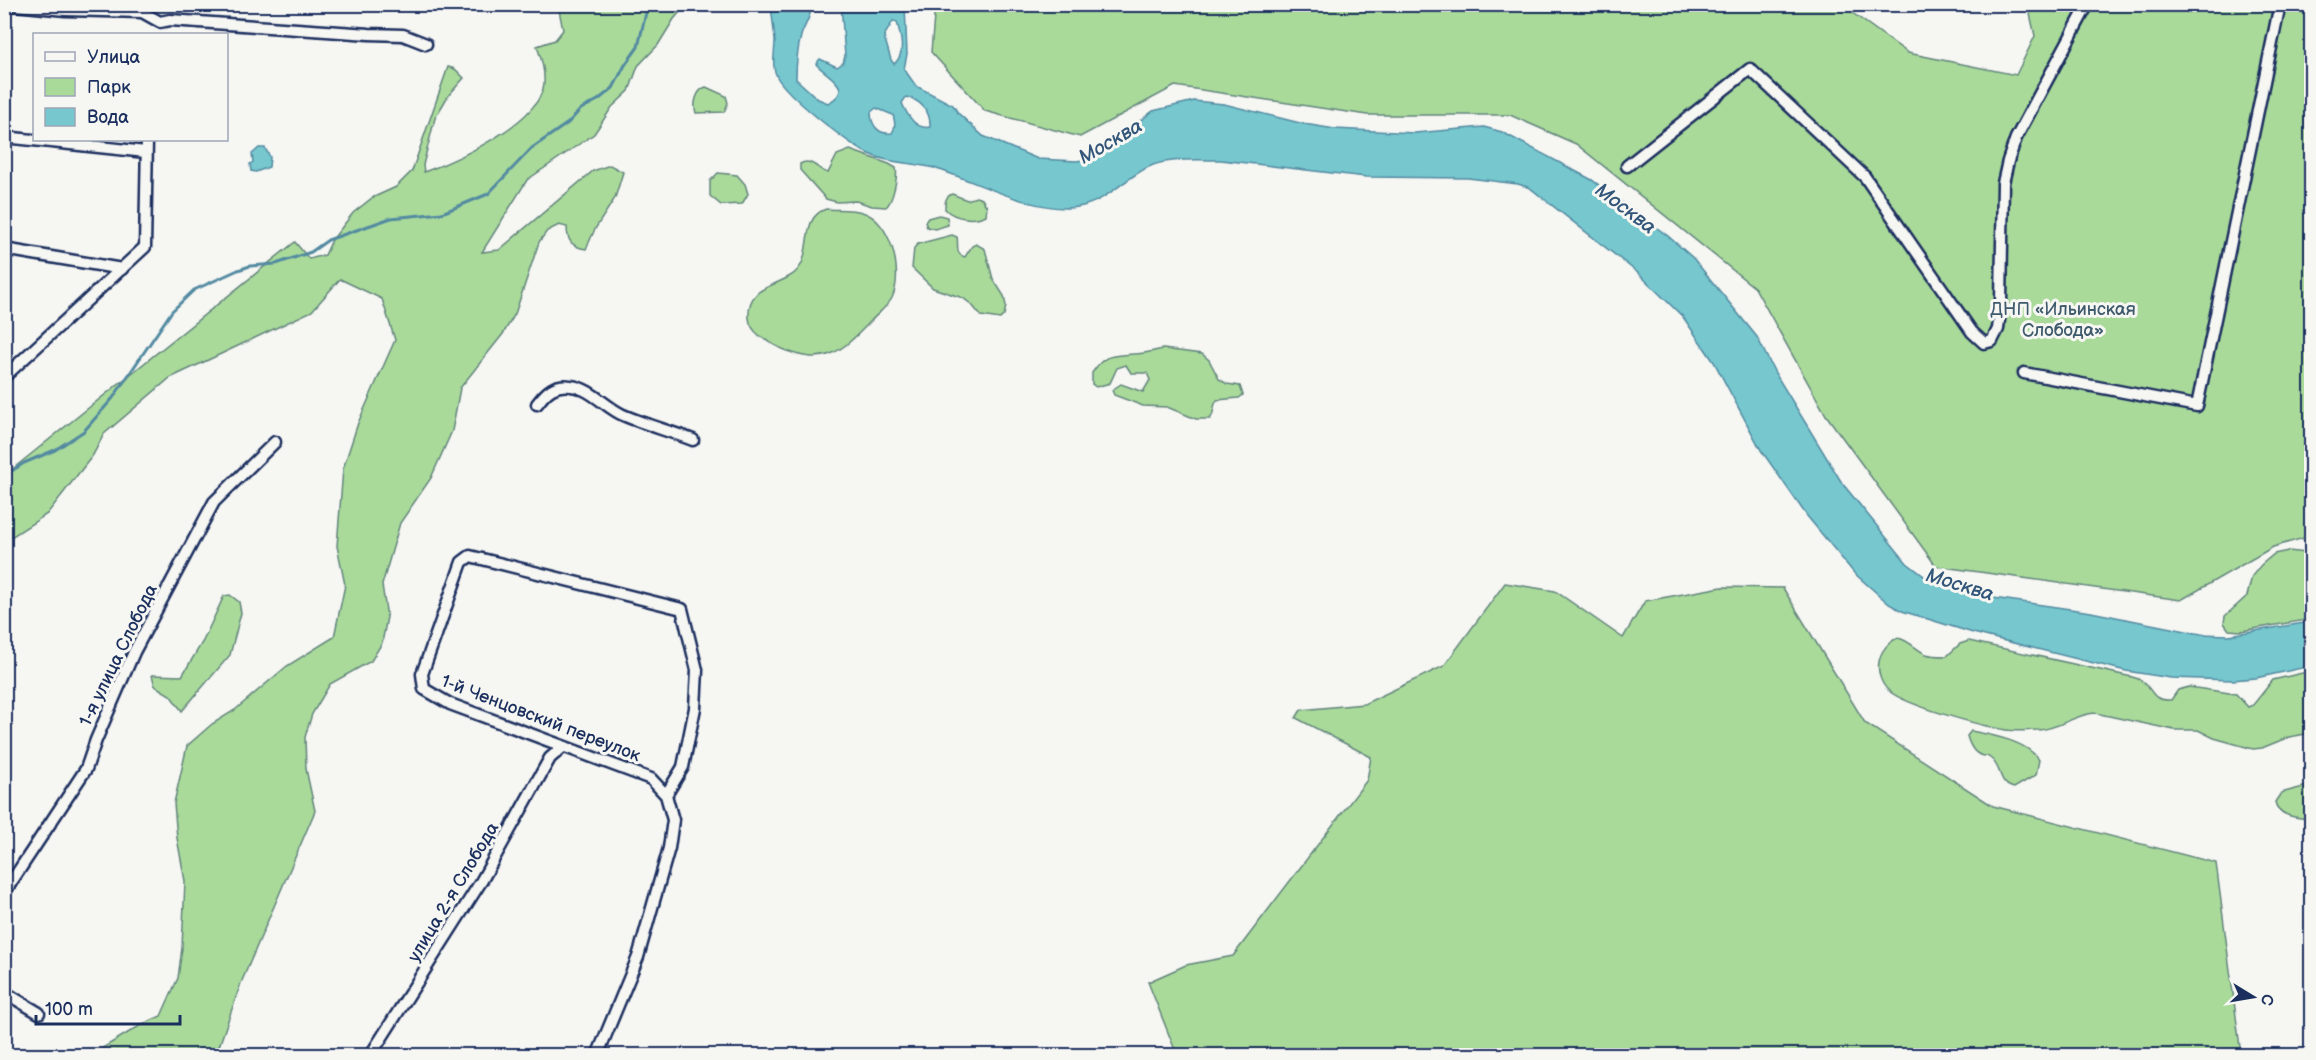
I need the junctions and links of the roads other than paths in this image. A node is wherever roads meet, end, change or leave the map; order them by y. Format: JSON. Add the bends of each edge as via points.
{"nodes":[{"id":1,"x":4,"y":4,"type":"edge"},
{"id":2,"x":2088,"y":4,"type":"edge"},
{"id":3,"x":2280,"y":4,"type":"edge"},
{"id":4,"x":142,"y":8,"type":"edge"},
{"id":5,"x":160,"y":22,"type":"junction"},
{"id":6,"x":158,"y":33,"type":"edge"},
{"id":7,"x":426,"y":44,"type":"dead end"},
{"id":8,"x":4,"y":137,"type":"edge"},
{"id":9,"x":33,"y":140,"type":"edge"},
{"id":10,"x":42,"y":141,"type":"edge"},
{"id":11,"x":147,"y":141,"type":"edge"},
{"id":12,"x":146,"y":152,"type":"junction"},
{"id":13,"x":1627,"y":166,"type":"dead end"},
{"id":14,"x":4,"y":249,"type":"edge"},
{"id":15,"x":122,"y":269,"type":"junction"},
{"id":16,"x":2024,"y":374,"type":"dead end"},
{"id":17,"x":4,"y":377,"type":"edge"},
{"id":18,"x":537,"y":404,"type":"dead end"},
{"id":19,"x":693,"y":440,"type":"dead end"},
{"id":20,"x":275,"y":442,"type":"dead end"},
{"id":21,"x":563,"y":747,"type":"junction"},
{"id":22,"x":666,"y":795,"type":"junction"},
{"id":23,"x":4,"y":893,"type":"edge"},
{"id":24,"x":4,"y":992,"type":"edge"},
{"id":25,"x":39,"y":1013,"type":"dead end"},
{"id":26,"x":370,"y":1056,"type":"edge"},
{"id":27,"x":597,"y":1056,"type":"edge"}],
"edges":[{"from":1,"to":4,"type":"street","via":[[65,10]]},
{"from":2,"to":13,"type":"street","via":[[2016,138],[2008,161],[2003,183],[1998,329],[1992,340],[1984,343],[1972,332],[1865,177],[1750,69]]},
{"from":3,"to":16,"type":"street","via":[[2197,405]]},
{"from":4,"to":5,"type":"street"},
{"from":5,"to":6,"type":"street"},
{"from":5,"to":7,"type":"street","via":[[403,35]]},
{"from":8,"to":9,"type":"street"},
{"from":10,"to":12,"type":"street"},
{"from":11,"to":12,"type":"street"},
{"from":12,"to":15,"type":"street","via":[[145,247]]},
{"from":14,"to":15,"type":"street"},
{"from":15,"to":17,"type":"street"},
{"from":18,"to":19,"type":"street","via":[[548,390],[572,386],[621,414]]},
{"from":20,"to":23,"type":"street","name":"1-я улица Слобода","via":[[214,502],[134,652],[86,769]]},
{"from":21,"to":22,"type":"street","name":"1-й Ченцовский переулок","via":[[651,779]]},
{"from":21,"to":22,"type":"street","name":"1-й Ченцовский переулок","via":[[450,704],[424,689],[422,674],[462,562],[470,556],[682,609],[697,670],[695,708],[683,767]]},
{"from":21,"to":26,"type":"street","name":"улица 2-я Слобода","via":[[550,758],[482,880]]},
{"from":22,"to":27,"type":"street","via":[[673,820],[669,848],[638,957]]},
{"from":24,"to":25,"type":"street"}]}
